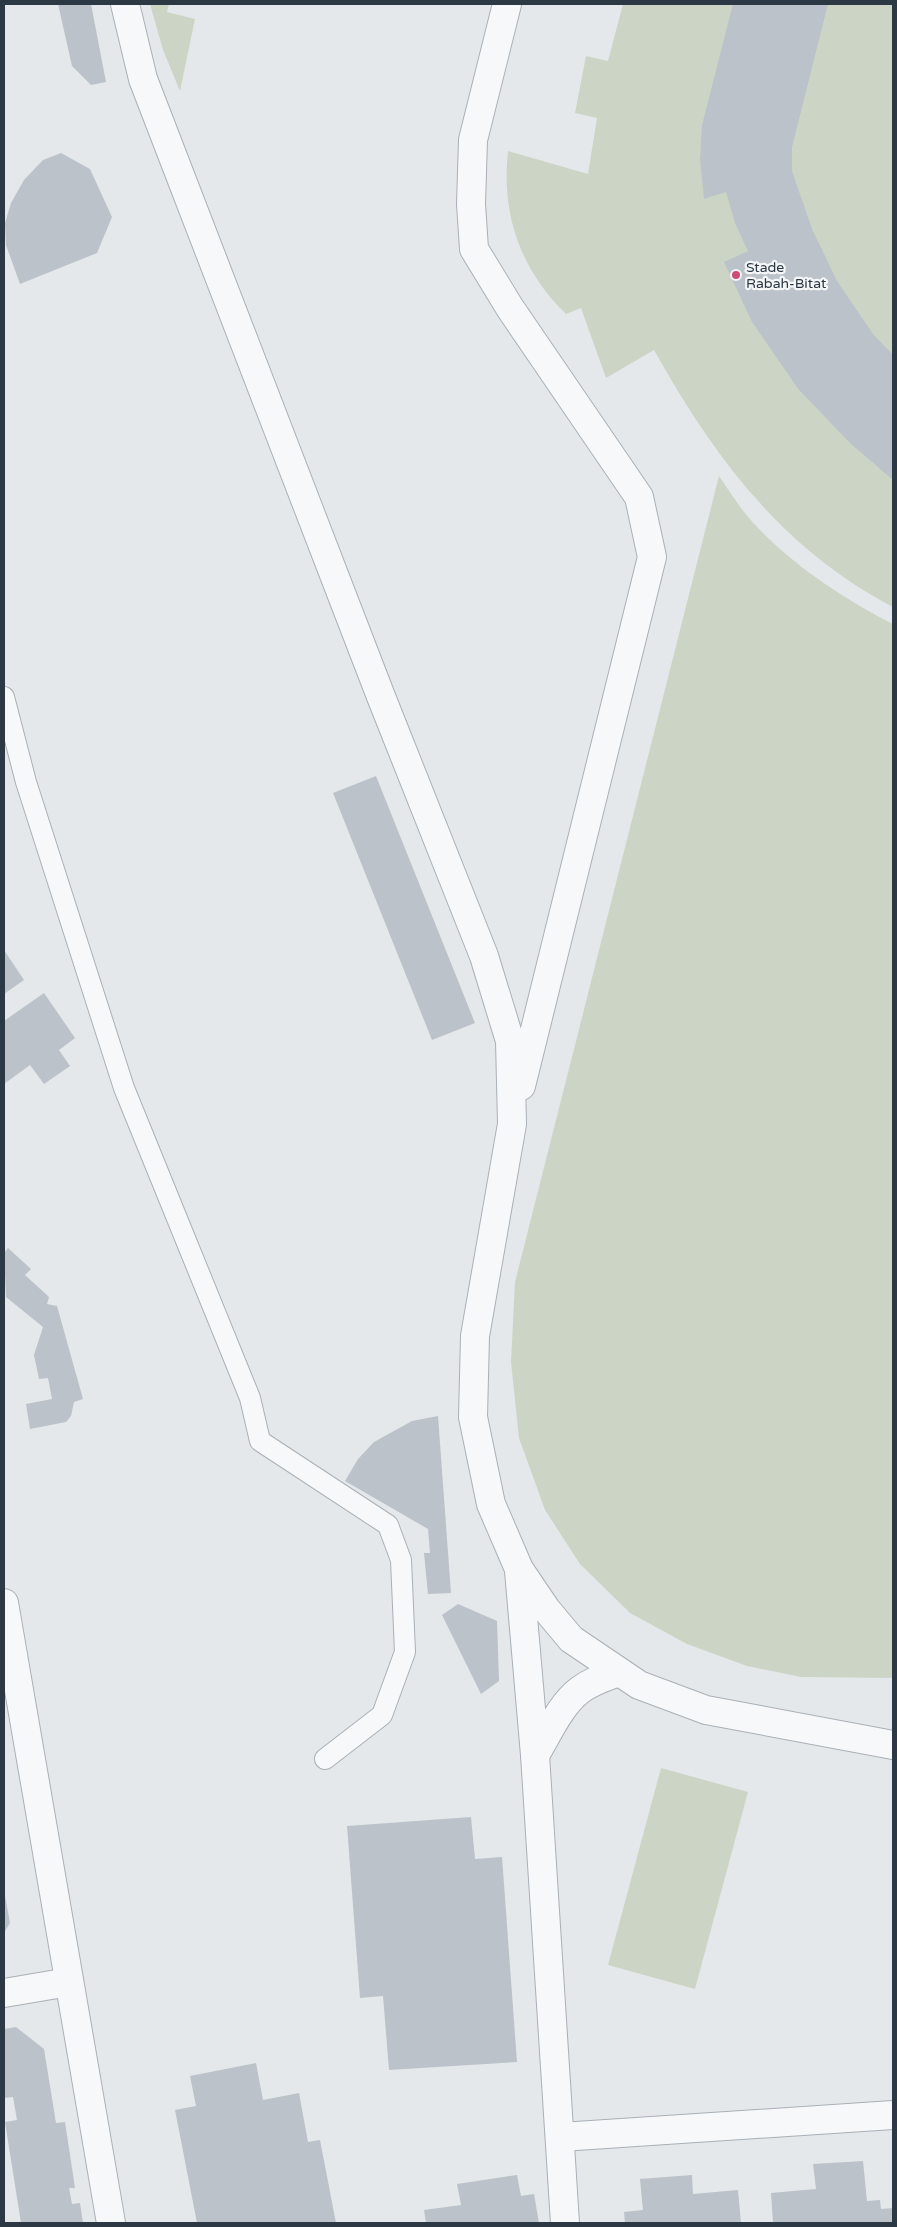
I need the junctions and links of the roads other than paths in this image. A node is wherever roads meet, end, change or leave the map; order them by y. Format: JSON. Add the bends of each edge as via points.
{"nodes":[{"id":1,"x":125,"y":4,"type":"edge"},
{"id":2,"x":507,"y":4,"type":"edge"},
{"id":3,"x":4,"y":697,"type":"edge"},
{"id":4,"x":512,"y":1124,"type":"junction"},
{"id":5,"x":519,"y":1569,"type":"junction"},
{"id":6,"x":4,"y":1603,"type":"edge"},
{"id":7,"x":619,"y":1672,"type":"junction"},
{"id":8,"x":893,"y":1735,"type":"edge"},
{"id":9,"x":844,"y":1736,"type":"junction"},
{"id":10,"x":893,"y":1746,"type":"edge"},
{"id":11,"x":535,"y":1754,"type":"junction"},
{"id":12,"x":325,"y":1759,"type":"dead end"},
{"id":13,"x":69,"y":1982,"type":"junction"},
{"id":14,"x":4,"y":1993,"type":"edge"},
{"id":15,"x":893,"y":2115,"type":"edge"},
{"id":16,"x":561,"y":2137,"type":"junction"},
{"id":17,"x":111,"y":2223,"type":"edge"},
{"id":18,"x":565,"y":2223,"type":"edge"}],
"edges":[{"from":1,"to":4,"type":"street","via":[[143,79],[175,164],[484,956],[510,1041]]},
{"from":2,"to":4,"type":"street","via":[[473,140],[471,204],[474,249],[510,308],[639,496],[652,557]]},
{"from":3,"to":12,"type":"lane","via":[[26,782],[124,1088],[250,1398],[260,1441],[388,1525],[401,1560],[405,1652],[382,1715]]},
{"from":4,"to":5,"type":"street","via":[[475,1336],[473,1417],[491,1504]]},
{"from":5,"to":7,"type":"street","via":[[546,1609],[572,1639]]},
{"from":5,"to":11,"type":"street"},
{"from":6,"to":13,"type":"street"},
{"from":7,"to":9,"type":"street","via":[[639,1685],[706,1710]]},
{"from":7,"to":11,"type":"street","via":[[578,1691]]},
{"from":8,"to":9,"type":"street"},
{"from":9,"to":10,"type":"street"},
{"from":11,"to":16,"type":"street"},
{"from":13,"to":14,"type":"street"},
{"from":13,"to":17,"type":"street"},
{"from":15,"to":16,"type":"street"},
{"from":16,"to":18,"type":"street"}]}
